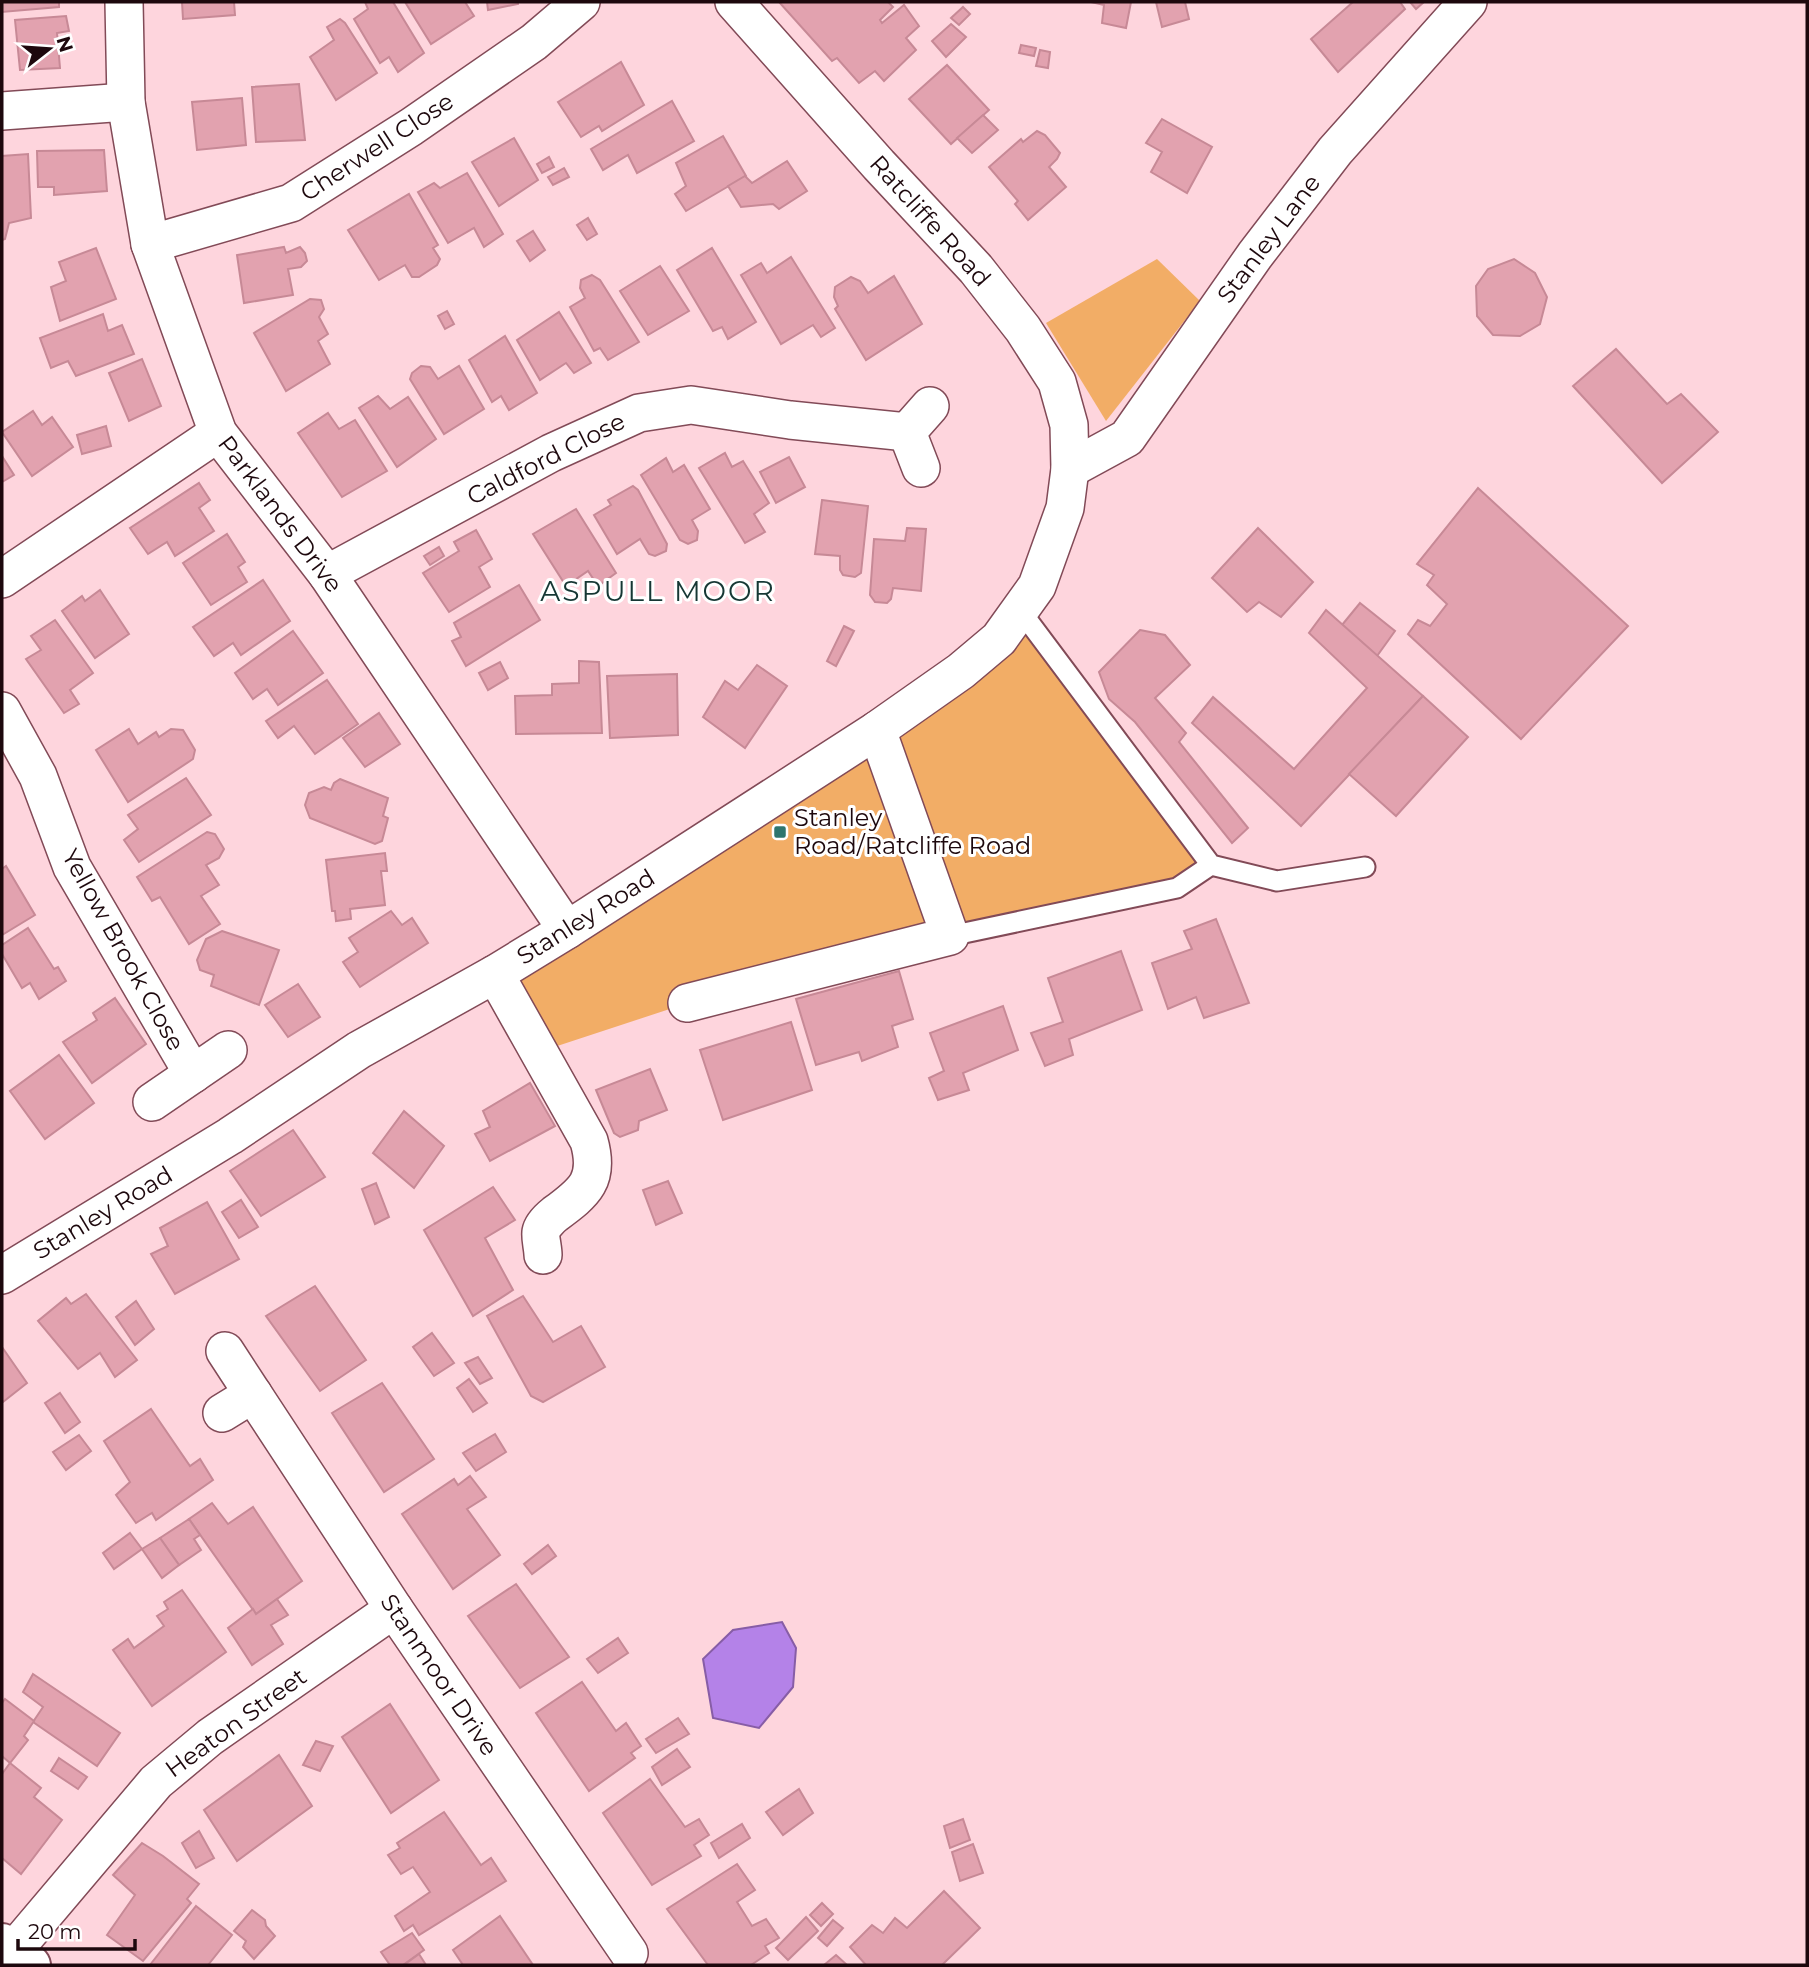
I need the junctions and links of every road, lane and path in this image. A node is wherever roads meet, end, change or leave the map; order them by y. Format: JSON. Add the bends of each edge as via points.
{"nodes":[{"id":1,"x":124,"y":2,"type":"edge"},
{"id":2,"x":580,"y":2,"type":"edge"},
{"id":3,"x":734,"y":2,"type":"edge"},
{"id":4,"x":1468,"y":2,"type":"edge"},
{"id":5,"x":126,"y":102,"type":"junction"},
{"id":6,"x":2,"y":110,"type":"edge"},
{"id":7,"x":150,"y":244,"type":"junction"},
{"id":8,"x":218,"y":433,"type":"junction"},
{"id":9,"x":921,"y":468,"type":"dead end"},
{"id":10,"x":1070,"y":469,"type":"junction"},
{"id":11,"x":327,"y":574,"type":"junction"},
{"id":12,"x":2,"y":579,"type":"edge"},
{"id":13,"x":1020,"y":610,"type":"junction"},
{"id":14,"x":2,"y":711,"type":"edge"},
{"id":15,"x":877,"y":730,"type":"junction"},
{"id":16,"x":1211,"y":865,"type":"junction"},
{"id":17,"x":1365,"y":867,"type":"dead end"},
{"id":18,"x":567,"y":930,"type":"junction"},
{"id":19,"x":950,"y":936,"type":"junction"},
{"id":20,"x":495,"y":974,"type":"junction"},
{"id":21,"x":687,"y":1003,"type":"dead end"},
{"id":22,"x":228,"y":1050,"type":"dead end"},
{"id":23,"x":193,"y":1074,"type":"junction"},
{"id":24,"x":152,"y":1102,"type":"dead end"},
{"id":25,"x":543,"y":1255,"type":"dead end"},
{"id":26,"x":2,"y":1275,"type":"edge"},
{"id":27,"x":225,"y":1352,"type":"dead end"},
{"id":28,"x":253,"y":1394,"type":"junction"},
{"id":29,"x":222,"y":1413,"type":"dead end"},
{"id":30,"x":394,"y":1609,"type":"junction"},
{"id":31,"x":15,"y":1953,"type":"edge"},
{"id":32,"x":626,"y":1961,"type":"edge"}],
"edges":[{"from":1,"to":5,"type":"street","name":"Parklands Drive"},
{"from":2,"to":7,"type":"street","name":"Cherwell Close","via":[[534,42],[290,203]]},
{"from":3,"to":10,"type":"street","name":"Ratcliffe Road","via":[[976,269],[1023,329],[1057,382],[1069,425]]},
{"from":4,"to":10,"type":"street","name":"Stanley Lane","via":[[1335,151],[1255,255],[1128,438]]},
{"from":5,"to":6,"type":"street"},
{"from":5,"to":7,"type":"street","name":"Parklands Drive"},
{"from":7,"to":8,"type":"street","name":"Parklands Drive"},
{"from":8,"to":11,"type":"street","name":"Parklands Drive"},
{"from":8,"to":12,"type":"street"},
{"from":9,"to":11,"type":"street","name":"Caldford Close","via":[[918,419],[790,420],[691,405],[639,413],[551,453]]},
{"from":10,"to":13,"type":"street","name":"Stanley Road","via":[[1065,508],[1052,548],[1037,586]]},
{"from":11,"to":18,"type":"street","name":"Parklands Drive"},
{"from":13,"to":15,"type":"street","name":"Stanley Road","via":[[999,639],[961,671]]},
{"from":13,"to":16,"type":"lane"},
{"from":14,"to":23,"type":"street","name":"Yellow Brook Close","via":[[38,776],[72,867]]},
{"from":15,"to":18,"type":"street","name":"Stanley Road"},
{"from":15,"to":19,"type":"street"},
{"from":16,"to":17,"type":"lane","via":[[1277,881]]},
{"from":16,"to":19,"type":"lane","via":[[1177,888]]},
{"from":18,"to":20,"type":"street","name":"Stanley Road"},
{"from":19,"to":21,"type":"street"},
{"from":20,"to":25,"type":"street","via":[[589,1141],[594,1160],[591,1179],[581,1194],[541,1231]]},
{"from":20,"to":26,"type":"street","name":"Stanley Road","via":[[359,1050],[230,1136]]},
{"from":22,"to":23,"type":"street"},
{"from":23,"to":24,"type":"street"},
{"from":27,"to":28,"type":"street","name":"Stanmoor Drive"},
{"from":28,"to":29,"type":"street"},
{"from":28,"to":30,"type":"street","name":"Stanmoor Drive"},
{"from":30,"to":31,"type":"street","name":"Heaton Street","via":[[210,1737],[156,1782]]},
{"from":30,"to":32,"type":"street","name":"Stanmoor Drive"}]}
